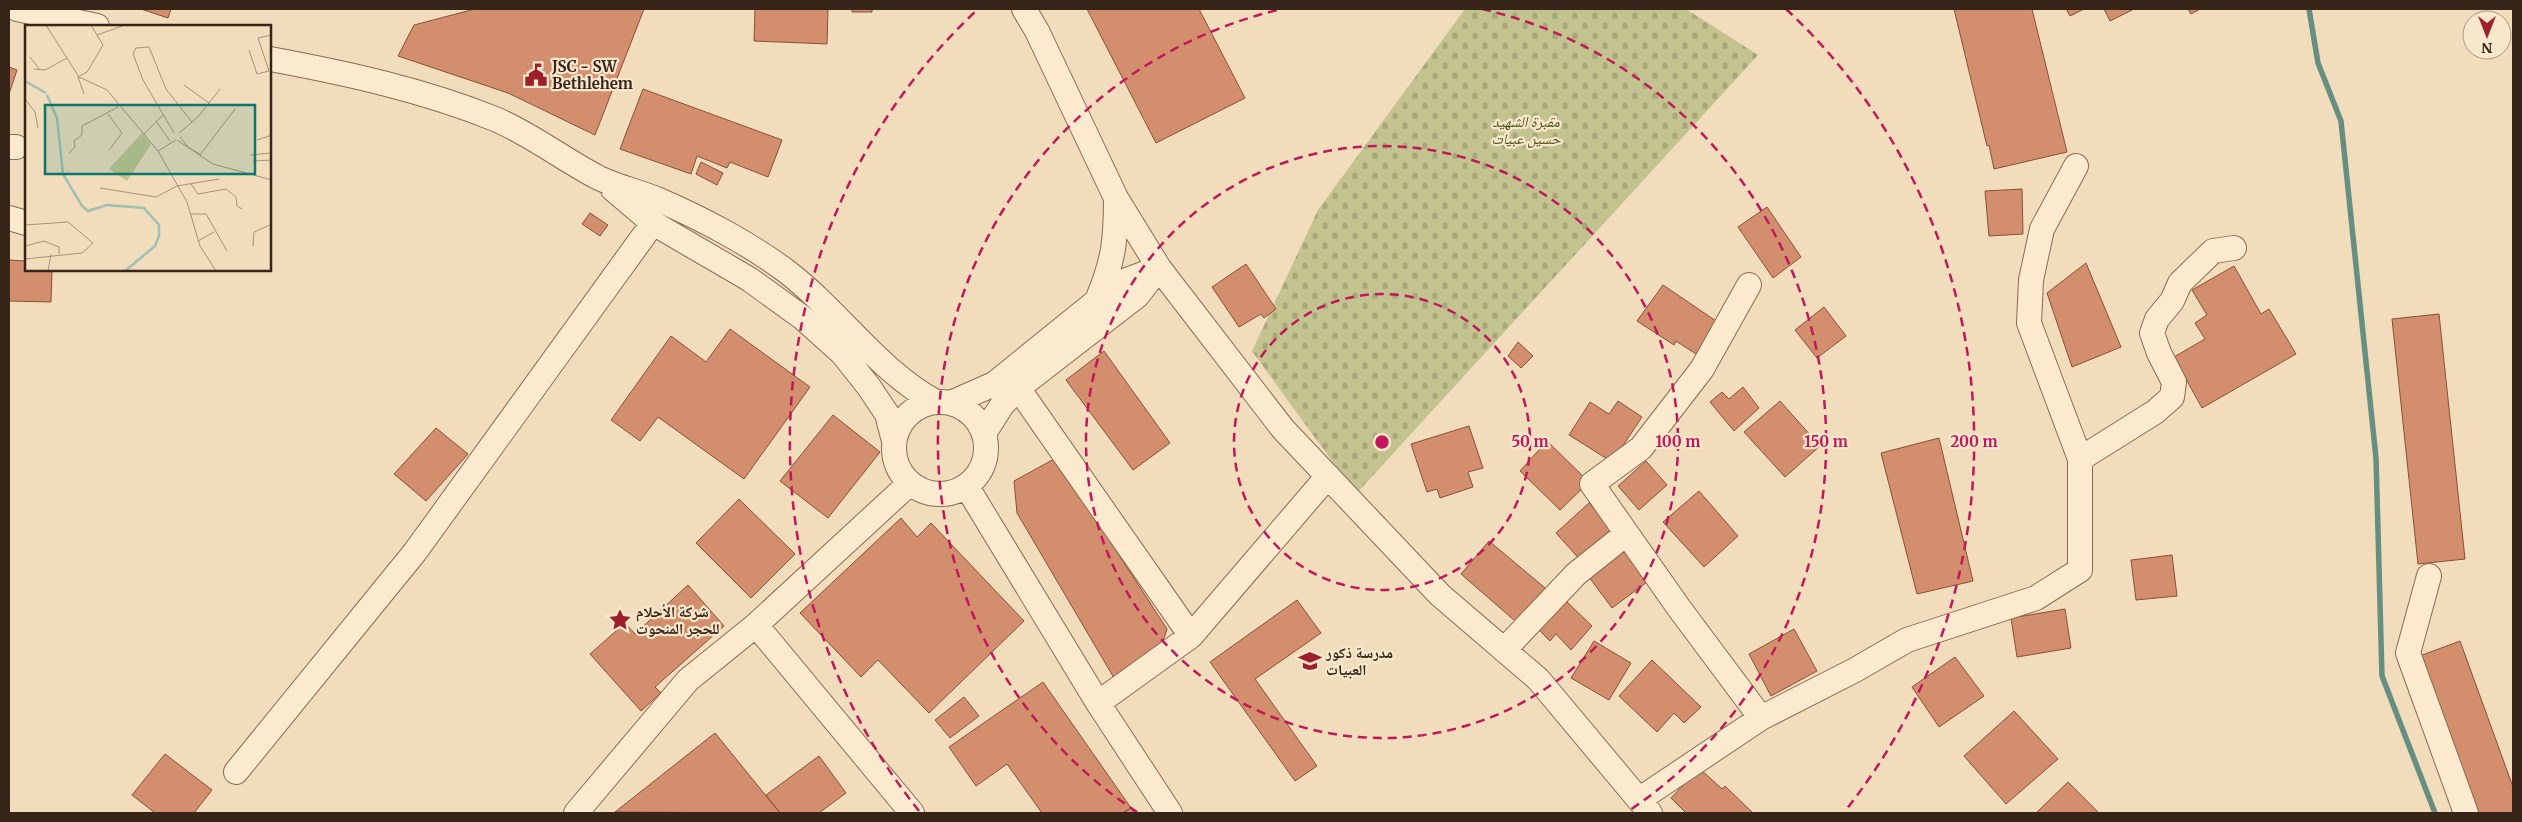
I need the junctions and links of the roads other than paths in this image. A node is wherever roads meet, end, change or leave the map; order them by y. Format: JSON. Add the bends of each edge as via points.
{"nodes":[{"id":1,"x":17,"y":9,"type":"edge"},
{"id":2,"x":1024,"y":9,"type":"edge"},
{"id":3,"x":92,"y":25,"type":"edge"},
{"id":4,"x":271,"y":59,"type":"edge"},
{"id":5,"x":2076,"y":166,"type":"dead end"},
{"id":6,"x":600,"y":178,"type":"junction"},
{"id":7,"x":1116,"y":198,"type":"junction"},
{"id":8,"x":9,"y":218,"type":"edge"},
{"id":9,"x":25,"y":223,"type":"edge"},
{"id":10,"x":653,"y":223,"type":"junction"},
{"id":11,"x":2234,"y":248,"type":"dead end"},
{"id":12,"x":1159,"y":268,"type":"junction"},
{"id":13,"x":1749,"y":285,"type":"dead end"},
{"id":14,"x":1098,"y":299,"type":"junction"},
{"id":15,"x":1018,"y":388,"type":"junction"},
{"id":16,"x":944,"y":402,"type":"junction"},
{"id":17,"x":985,"y":432,"type":"junction"},
{"id":18,"x":894,"y":441,"type":"junction"},
{"id":19,"x":2080,"y":459,"type":"junction"},
{"id":20,"x":1328,"y":476,"type":"junction"},
{"id":21,"x":910,"y":483,"type":"junction"},
{"id":22,"x":967,"y":487,"type":"junction"},
{"id":23,"x":1626,"y":534,"type":"junction"},
{"id":24,"x":2429,"y":576,"type":"dead end"},
{"id":25,"x":756,"y":625,"type":"junction"},
{"id":26,"x":1191,"y":636,"type":"junction"},
{"id":27,"x":1504,"y":650,"type":"junction"},
{"id":28,"x":1098,"y":704,"type":"junction"},
{"id":29,"x":1761,"y":718,"type":"junction"},
{"id":30,"x":236,"y":772,"type":"dead end"},
{"id":31,"x":1645,"y":806,"type":"edge"},
{"id":32,"x":576,"y":813,"type":"edge"},
{"id":33,"x":912,"y":813,"type":"edge"},
{"id":34,"x":1170,"y":813,"type":"edge"},
{"id":35,"x":2466,"y":813,"type":"edge"}],
"edges":[{"from":1,"to":3,"type":"street"},
{"from":2,"to":7,"type":"street"},
{"from":4,"to":6,"type":"street","via":[[381,81],[496,120]]},
{"from":5,"to":19,"type":"street","via":[[2042,230],[2031,280],[2029,323]]},
{"from":6,"to":10,"type":"street"},
{"from":6,"to":16,"type":"street","via":[[661,201],[726,234],[786,270],[829,307],[901,380],[918,392]]},
{"from":7,"to":12,"type":"street"},
{"from":7,"to":14,"type":"street","via":[[1110,270]]},
{"from":8,"to":9,"type":"street"},
{"from":10,"to":18,"type":"street","via":[[749,279],[842,353],[887,414]]},
{"from":10,"to":30,"type":"street","via":[[415,552]]},
{"from":11,"to":19,"type":"street","via":[[2213,251],[2180,283],[2172,301],[2157,319],[2152,333],[2174,382],[2172,397],[2155,412]]},
{"from":12,"to":14,"type":"street","via":[[1119,283]]},
{"from":12,"to":15,"type":"street","via":[[1137,296]]},
{"from":12,"to":20,"type":"street","via":[[1283,429]]},
{"from":13,"to":23,"type":"street","via":[[1702,369],[1641,448],[1592,484]]},
{"from":14,"to":16,"type":"street","via":[[994,384]]},
{"from":15,"to":17,"type":"street","via":[[1002,405]]},
{"from":15,"to":26,"type":"street"},
{"from":16,"to":17,"type":"street","via":[[966,408]]},
{"from":16,"to":18,"type":"street","via":[[921,406],[908,414]]},
{"from":17,"to":22,"type":"street","via":[[985,462]]},
{"from":18,"to":21,"type":"street","via":[[894,457],[900,472]]},
{"from":19,"to":29,"type":"street","via":[[2080,570],[2036,598],[1907,640]]},
{"from":20,"to":26,"type":"street"},
{"from":20,"to":27,"type":"street","via":[[1440,595]]},
{"from":21,"to":22,"type":"street","via":[[923,492],[938,495]]},
{"from":21,"to":25,"type":"street"},
{"from":22,"to":28,"type":"street"},
{"from":23,"to":27,"type":"street","via":[[1576,574]]},
{"from":23,"to":29,"type":"street"},
{"from":24,"to":35,"type":"street","via":[[2408,653]]},
{"from":25,"to":32,"type":"street","via":[[688,680]]},
{"from":25,"to":33,"type":"street"},
{"from":26,"to":28,"type":"street"},
{"from":27,"to":31,"type":"street","via":[[1538,679]]},
{"from":28,"to":34,"type":"street"},
{"from":29,"to":31,"type":"street"}]}
